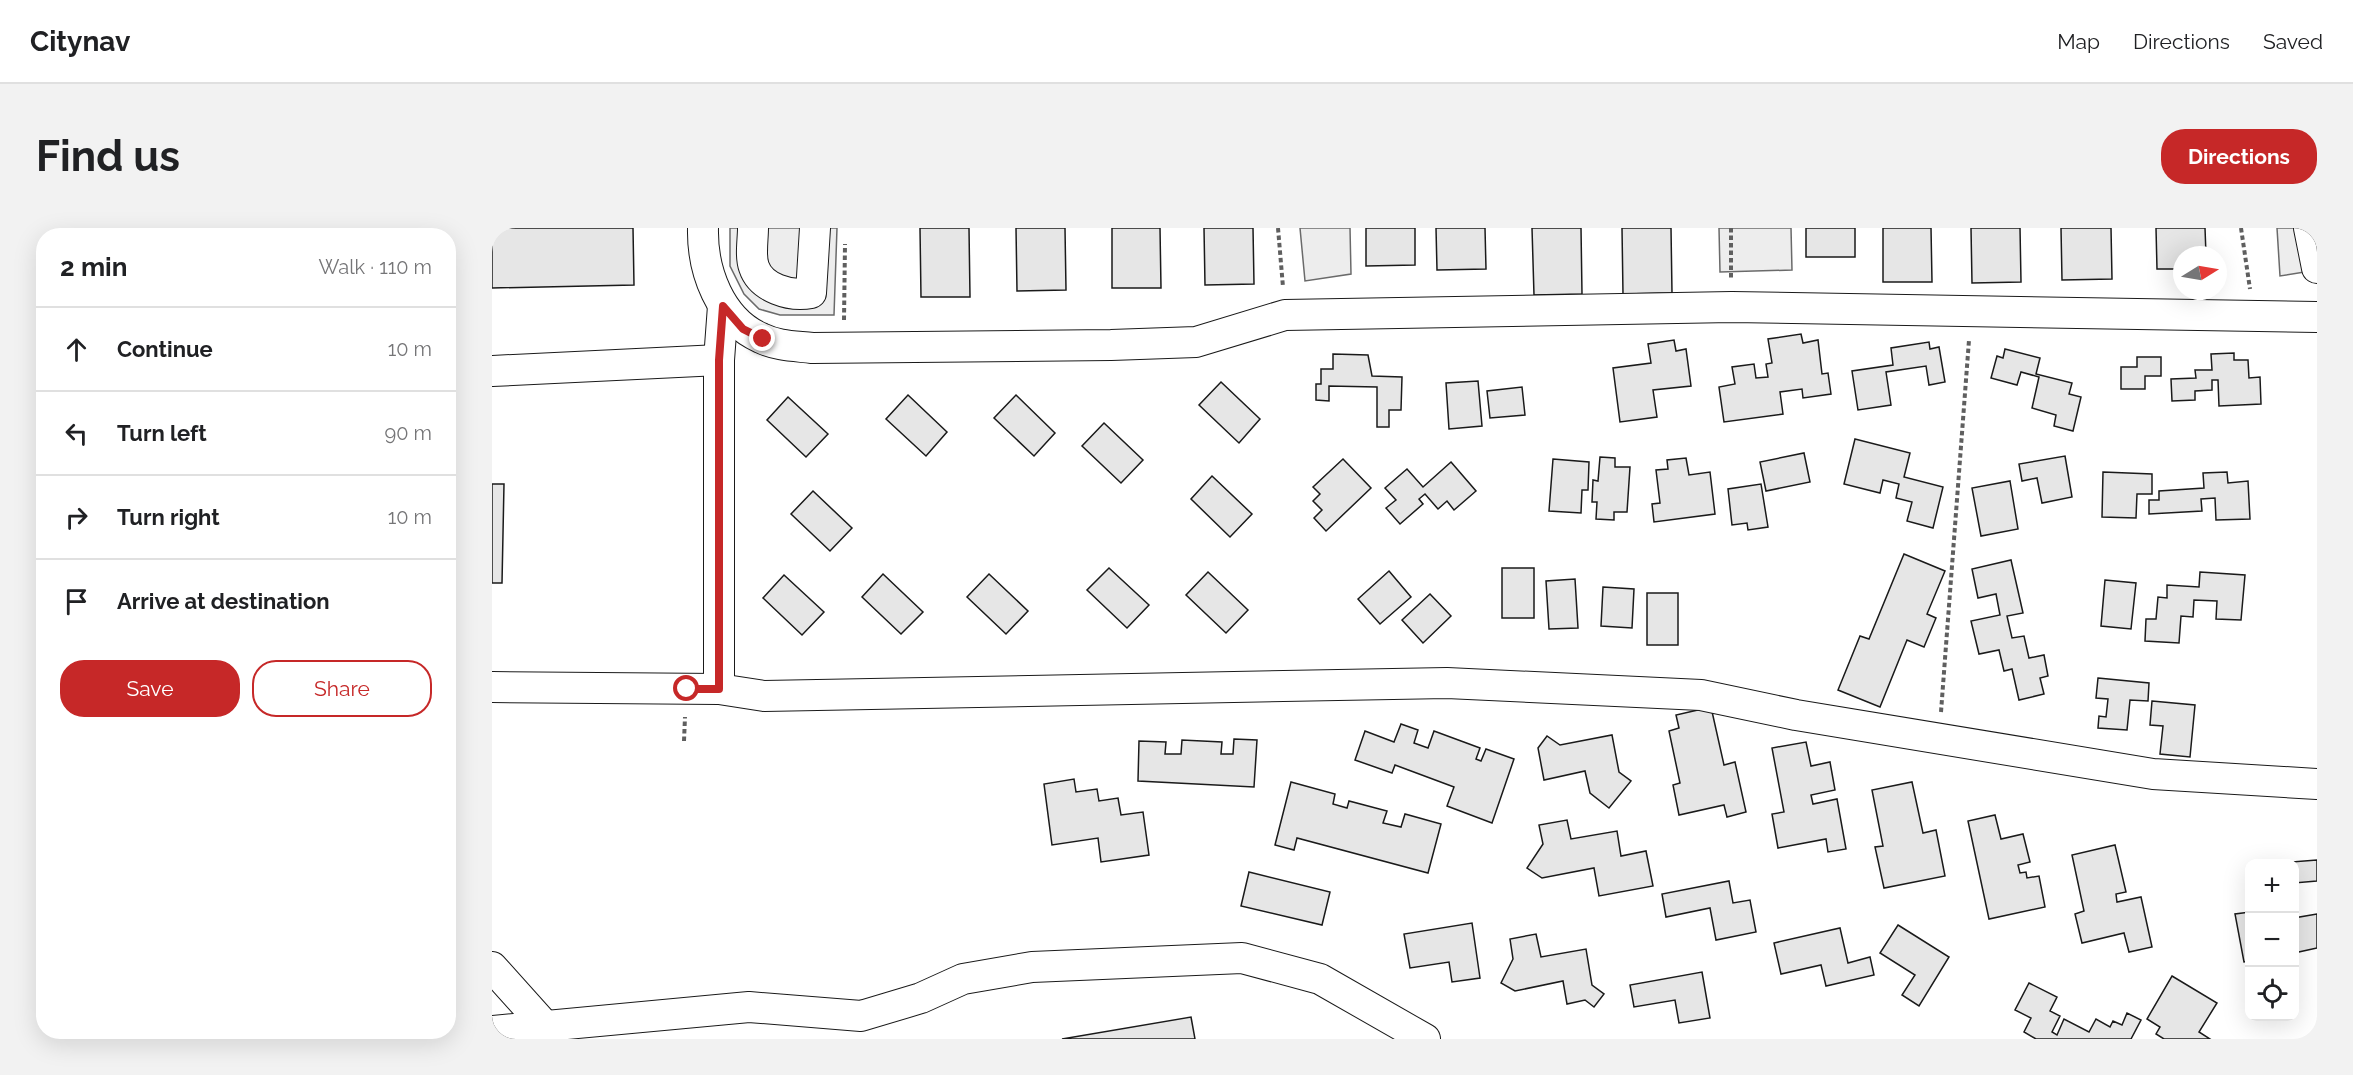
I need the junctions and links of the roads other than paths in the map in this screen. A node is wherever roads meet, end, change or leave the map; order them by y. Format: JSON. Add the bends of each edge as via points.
{"nodes":[{"id":1,"x":703,"y":228,"type":"edge"},
{"id":2,"x":753,"y":228,"type":"edge"},
{"id":3,"x":815,"y":228,"type":"edge"},
{"id":4,"x":2309,"y":228,"type":"edge"},
{"id":5,"x":2317,"y":268,"type":"edge"},
{"id":6,"x":723,"y":306,"type":"junction"},
{"id":7,"x":2317,"y":317,"type":"edge"},
{"id":8,"x":719,"y":360,"type":"junction"},
{"id":9,"x":492,"y":371,"type":"edge"},
{"id":10,"x":492,"y":687,"type":"edge"},
{"id":11,"x":719,"y":689,"type":"junction"},
{"id":12,"x":2317,"y":784,"type":"edge"},
{"id":13,"x":492,"y":967,"type":"edge"},
{"id":14,"x":545,"y":1026,"type":"junction"},
{"id":15,"x":492,"y":1031,"type":"edge"},
{"id":16,"x":1425,"y":1039,"type":"edge"}],
"edges":[{"from":1,"to":6,"type":"street","via":[[705,257]]},
{"from":2,"to":3,"type":"street","via":[[753,265],[760,280],[778,290],[802,294],[811,292]]},
{"from":4,"to":5,"type":"street"},
{"from":6,"to":7,"type":"street","via":[[743,329],[763,339],[812,348],[1196,342],[1285,315],[1732,307]]},
{"from":6,"to":8,"type":"street"},
{"from":8,"to":9,"type":"street"},
{"from":8,"to":11,"type":"street"},
{"from":10,"to":11,"type":"street"},
{"from":11,"to":12,"type":"street","via":[[764,696],[1458,684],[1701,695],[1796,715],[2153,774]]},
{"from":13,"to":14,"type":"street"},
{"from":14,"to":15,"type":"street"},
{"from":14,"to":16,"type":"street","via":[[749,1007],[861,1016],[921,998],[963,979],[1032,967],[1242,958],[1320,979]]}]}
